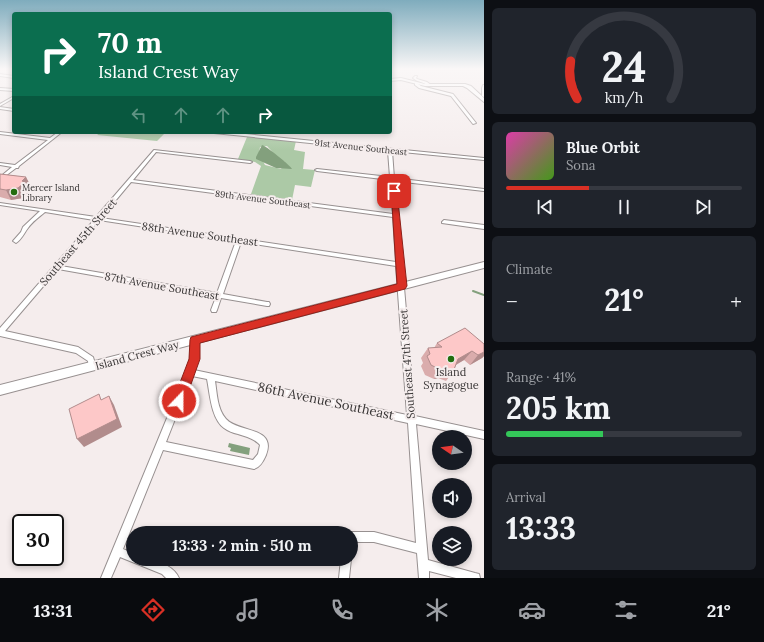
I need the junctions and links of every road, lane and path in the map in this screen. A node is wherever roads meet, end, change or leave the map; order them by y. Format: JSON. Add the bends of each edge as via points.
{"nodes":[{"id":1,"x":453,"y":96,"type":"edge"},
{"id":2,"x":12,"y":98,"type":"edge"},
{"id":3,"x":0,"y":105,"type":"edge"},
{"id":4,"x":0,"y":108,"type":"edge"},
{"id":5,"x":12,"y":110,"type":"edge"},
{"id":6,"x":474,"y":122,"type":"dead end"},
{"id":7,"x":0,"y":133,"type":"edge"},
{"id":8,"x":58,"y":134,"type":"edge"},
{"id":9,"x":235,"y":134,"type":"edge"},
{"id":10,"x":278,"y":134,"type":"edge"},
{"id":11,"x":276,"y":138,"type":"junction"},
{"id":12,"x":51,"y":140,"type":"junction"},
{"id":13,"x":390,"y":150,"type":"junction"},
{"id":14,"x":484,"y":159,"type":"edge"},
{"id":15,"x":250,"y":162,"type":"dead end"},
{"id":16,"x":0,"y":164,"type":"edge"},
{"id":17,"x":17,"y":167,"type":"junction"},
{"id":18,"x":317,"y":170,"type":"dead end"},
{"id":19,"x":393,"y":178,"type":"junction"},
{"id":20,"x":0,"y":179,"type":"edge"},
{"id":21,"x":130,"y":181,"type":"junction"},
{"id":22,"x":484,"y":190,"type":"edge"},
{"id":23,"x":0,"y":204,"type":"edge"},
{"id":24,"x":43,"y":211,"type":"junction"},
{"id":25,"x":396,"y":216,"type":"junction"},
{"id":26,"x":98,"y":219,"type":"junction"},
{"id":27,"x":444,"y":222,"type":"dead end"},
{"id":28,"x":484,"y":227,"type":"edge"},
{"id":29,"x":239,"y":240,"type":"junction"},
{"id":30,"x":16,"y":241,"type":"dead end"},
{"id":31,"x":400,"y":264,"type":"junction"},
{"id":32,"x":484,"y":265,"type":"edge"},
{"id":33,"x":57,"y":267,"type":"junction"},
{"id":34,"x":402,"y":286,"type":"junction"},
{"id":35,"x":219,"y":296,"type":"junction"},
{"id":36,"x":268,"y":304,"type":"dead end"},
{"id":37,"x":214,"y":310,"type":"dead end"},
{"id":38,"x":1,"y":334,"type":"edge"},
{"id":39,"x":195,"y":340,"type":"junction"},
{"id":40,"x":92,"y":366,"type":"junction"},
{"id":41,"x":190,"y":372,"type":"junction"},
{"id":42,"x":210,"y":376,"type":"junction"},
{"id":43,"x":0,"y":390,"type":"edge"},
{"id":44,"x":411,"y":419,"type":"junction"},
{"id":45,"x":484,"y":435,"type":"edge"},
{"id":46,"x":161,"y":445,"type":"junction"},
{"id":47,"x":358,"y":537,"type":"edge"},
{"id":48,"x":422,"y":549,"type":"junction"},
{"id":49,"x":117,"y":551,"type":"junction"},
{"id":50,"x":126,"y":555,"type":"edge"},
{"id":51,"x":423,"y":564,"type":"junction"},
{"id":52,"x":154,"y":566,"type":"edge"},
{"id":53,"x":345,"y":566,"type":"edge"},
{"id":54,"x":106,"y":578,"type":"edge"},
{"id":55,"x":174,"y":578,"type":"edge"},
{"id":56,"x":344,"y":578,"type":"edge"},
{"id":57,"x":424,"y":578,"type":"edge"},
{"id":58,"x":475,"y":578,"type":"edge"}],
"edges":[{"from":1,"to":6,"type":"street"},
{"from":2,"to":3,"type":"street"},
{"from":4,"to":5,"type":"street"},
{"from":7,"to":12,"type":"street"},
{"from":8,"to":12,"type":"street"},
{"from":9,"to":11,"type":"street","name":"91st Avenue Southeast"},
{"from":10,"to":11,"type":"street"},
{"from":11,"to":13,"type":"street","name":"91st Avenue Southeast"},
{"from":12,"to":17,"type":"street"},
{"from":13,"to":14,"type":"street","name":"91st Avenue Southeast"},
{"from":13,"to":19,"type":"street","name":"Southeast 47th Street"},
{"from":15,"to":21,"type":"street","name":"Southeast 45th Street","via":[[155,151]]},
{"from":16,"to":17,"type":"street"},
{"from":17,"to":20,"type":"street"},
{"from":18,"to":19,"type":"street"},
{"from":19,"to":22,"type":"street"},
{"from":19,"to":25,"type":"street","name":"Southeast 47th Street"},
{"from":21,"to":25,"type":"street","name":"89th Avenue Southeast"},
{"from":21,"to":26,"type":"street","name":"Southeast 45th Street"},
{"from":23,"to":24,"type":"street","name":"88th Avenue Southeast"},
{"from":24,"to":26,"type":"street","name":"88th Avenue Southeast"},
{"from":24,"to":30,"type":"street","via":[[25,228]]},
{"from":25,"to":31,"type":"street","name":"Southeast 47th Street"},
{"from":26,"to":29,"type":"street","name":"88th Avenue Southeast"},
{"from":26,"to":33,"type":"street","name":"Southeast 45th Street"},
{"from":27,"to":28,"type":"street"},
{"from":29,"to":31,"type":"street","name":"88th Avenue Southeast"},
{"from":29,"to":35,"type":"street"},
{"from":31,"to":34,"type":"street","name":"Southeast 47th Street"},
{"from":32,"to":34,"type":"main road","name":"Island Crest Way"},
{"from":33,"to":35,"type":"street","name":"87th Avenue Southeast"},
{"from":33,"to":38,"type":"street","name":"Southeast 45th Street"},
{"from":34,"to":39,"type":"main road","name":"Island Crest Way"},
{"from":34,"to":44,"type":"street","name":"Southeast 47th Street"},
{"from":35,"to":36,"type":"street","name":"87th Avenue Southeast"},
{"from":35,"to":37,"type":"street"},
{"from":38,"to":40,"type":"street","via":[[78,350],[91,359]]},
{"from":39,"to":40,"type":"main road","name":"Island Crest Way"},
{"from":39,"to":41,"type":"street"},
{"from":40,"to":43,"type":"main road","name":"Island Crest Way"},
{"from":41,"to":42,"type":"street","name":"86th Avenue Southeast"},
{"from":41,"to":46,"type":"street"},
{"from":42,"to":44,"type":"street","name":"86th Avenue Southeast"},
{"from":42,"to":46,"type":"street","via":[[221,420],[229,427],[257,435],[264,444],[258,462],[254,465],[246,464]]},
{"from":44,"to":45,"type":"street","name":"86th Avenue Southeast"},
{"from":44,"to":48,"type":"street","name":"Southeast 47th Street"},
{"from":46,"to":49,"type":"street"},
{"from":47,"to":48,"type":"street","via":[[374,537]]},
{"from":48,"to":51,"type":"street","name":"Southeast 47th Street"},
{"from":49,"to":50,"type":"street"},
{"from":49,"to":54,"type":"street"},
{"from":51,"to":57,"type":"street","name":"Southeast 47th Street"},
{"from":51,"to":58,"type":"street"},
{"from":52,"to":55,"type":"street","via":[[165,570]]},
{"from":53,"to":56,"type":"street"}]}
